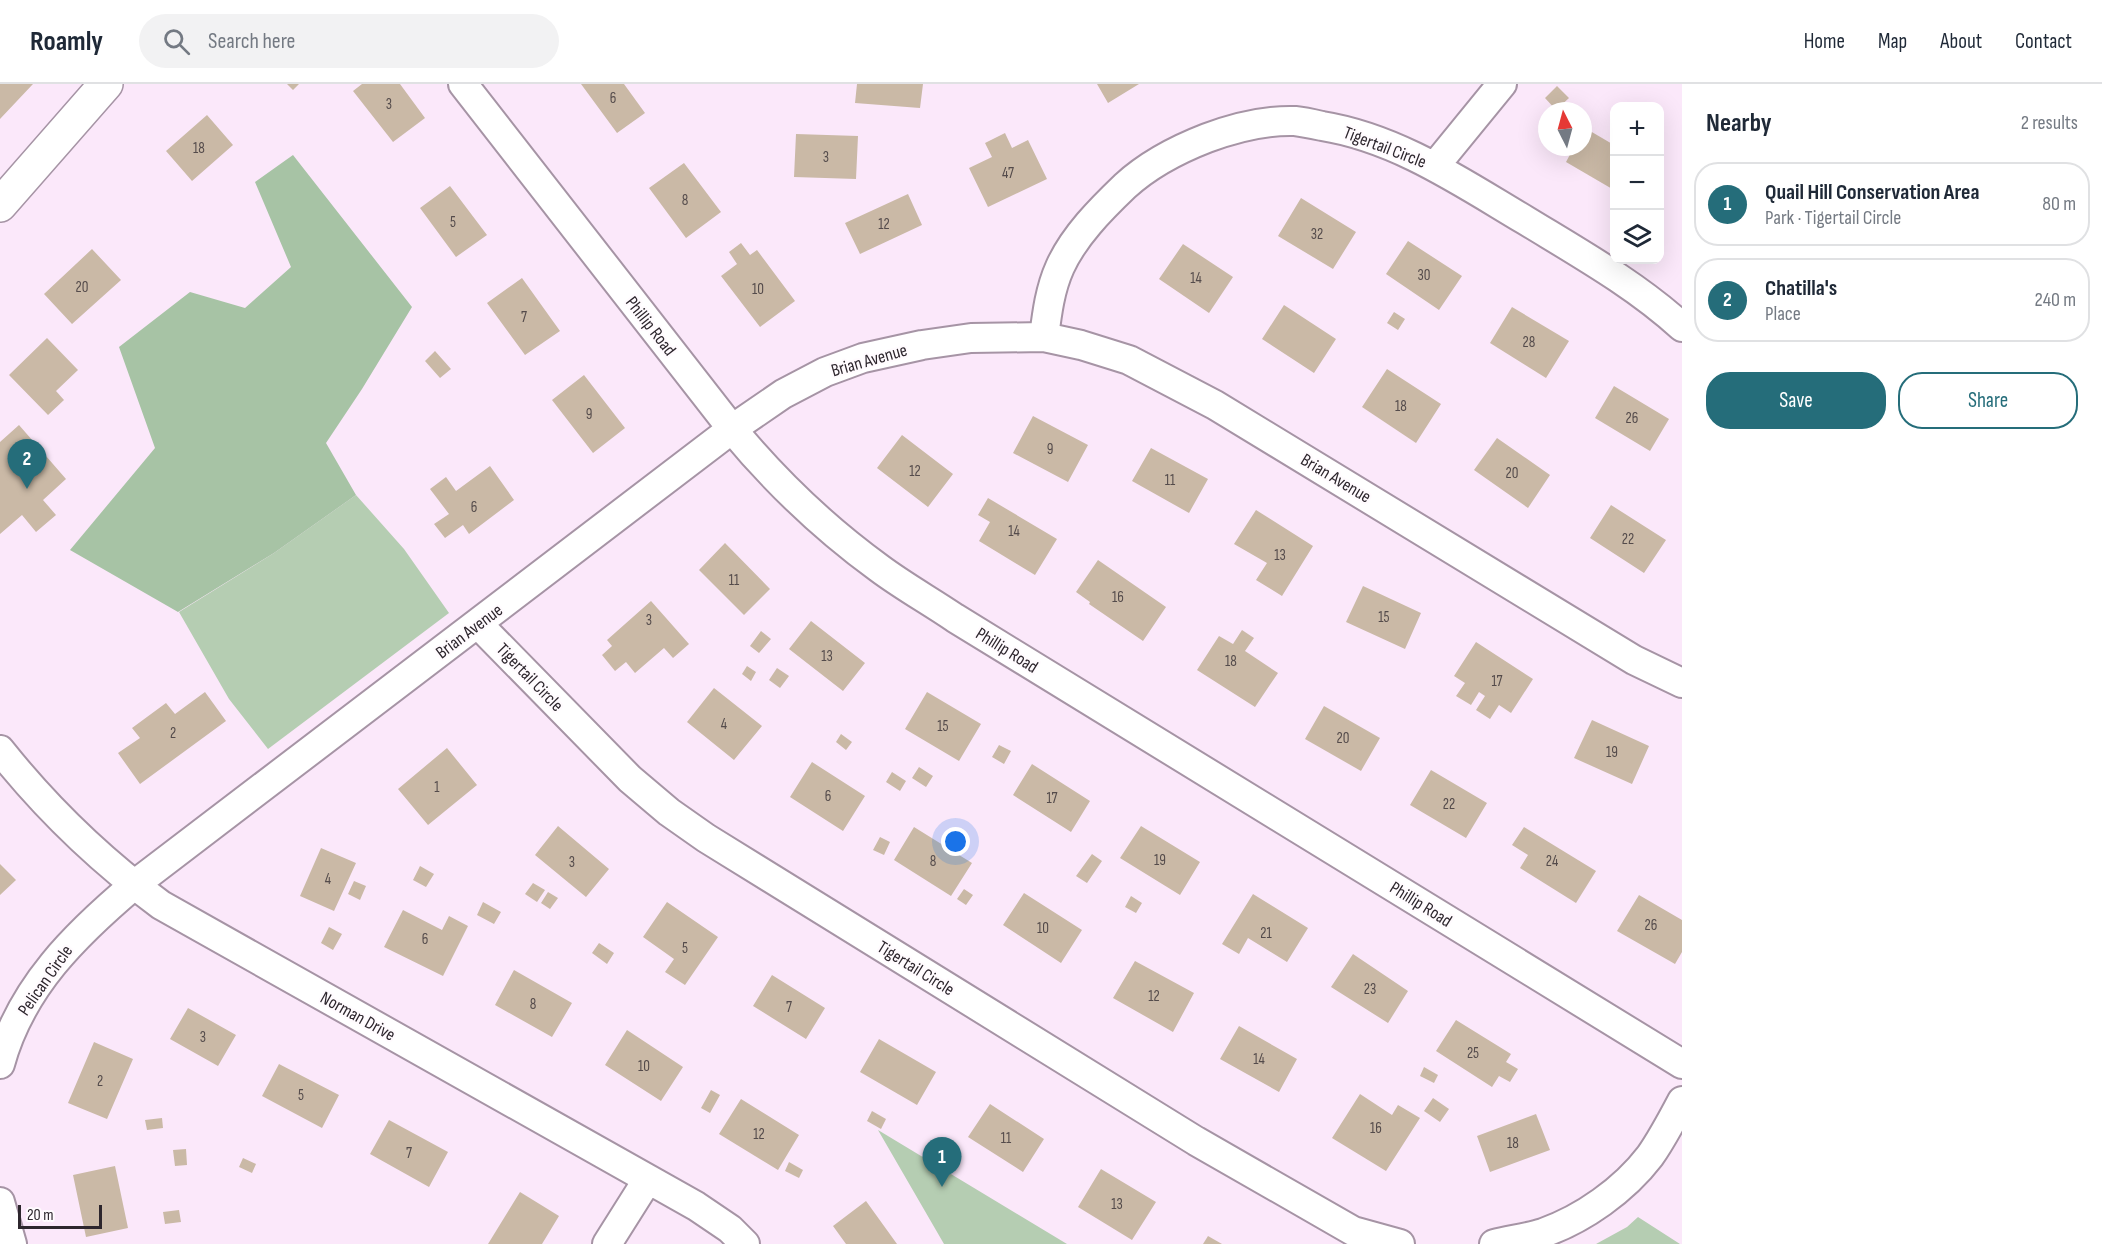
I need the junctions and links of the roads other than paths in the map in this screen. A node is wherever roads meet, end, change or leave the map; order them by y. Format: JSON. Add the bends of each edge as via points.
{"nodes":[{"id":1,"x":106,"y":84,"type":"edge"},
{"id":2,"x":463,"y":84,"type":"edge"},
{"id":3,"x":1502,"y":84,"type":"edge"},
{"id":4,"x":1434,"y":166,"type":"junction"},
{"id":5,"x":0,"y":205,"type":"edge"},
{"id":6,"x":1682,"y":327,"type":"edge"},
{"id":7,"x":1044,"y":337,"type":"junction"},
{"id":8,"x":732,"y":429,"type":"junction"},
{"id":9,"x":478,"y":624,"type":"junction"},
{"id":10,"x":1682,"y":683,"type":"edge"},
{"id":11,"x":0,"y":750,"type":"edge"},
{"id":12,"x":134,"y":885,"type":"junction"},
{"id":13,"x":0,"y":1064,"type":"edge"},
{"id":14,"x":1682,"y":1064,"type":"edge"},
{"id":15,"x":1682,"y":1101,"type":"edge"},
{"id":16,"x":648,"y":1179,"type":"junction"},
{"id":17,"x":0,"y":1202,"type":"edge"},
{"id":18,"x":12,"y":1244,"type":"edge"},
{"id":19,"x":607,"y":1244,"type":"edge"},
{"id":20,"x":745,"y":1244,"type":"edge"},
{"id":21,"x":1400,"y":1244,"type":"edge"},
{"id":22,"x":1494,"y":1244,"type":"edge"}],
"edges":[{"from":1,"to":5,"type":"street"},
{"from":2,"to":8,"type":"street","name":"Phillip Road"},
{"from":3,"to":4,"type":"street"},
{"from":4,"to":6,"type":"street","name":"Tigertail Circle","via":[[1590,259]]},
{"from":4,"to":7,"type":"street","name":"Tigertail Circle","via":[[1360,134],[1295,121],[1229,130],[1196,142],[1163,157],[1135,177],[1077,240],[1060,267],[1048,304]]},
{"from":7,"to":8,"type":"street","name":"Brian Avenue","via":[[971,338],[863,358],[783,394]]},
{"from":7,"to":10,"type":"street","name":"Brian Avenue","via":[[1130,360],[1206,399],[1634,660]]},
{"from":8,"to":9,"type":"street","name":"Brian Avenue"},
{"from":8,"to":14,"type":"street","name":"Phillip Road","via":[[809,511],[879,568]]},
{"from":9,"to":12,"type":"street","name":"Brian Avenue"},
{"from":9,"to":21,"type":"street","name":"Tigertail Circle","via":[[630,779],[706,838],[1206,1147],[1353,1231]]},
{"from":11,"to":12,"type":"street","name":"Norman Drive","via":[[66,825]]},
{"from":12,"to":13,"type":"street","name":"Pelican Circle","via":[[95,917],[49,968],[15,1024]]},
{"from":12,"to":16,"type":"street","name":"Norman Drive","via":[[161,905]]},
{"from":15,"to":22,"type":"street","via":[[1649,1157],[1604,1200],[1543,1233]]},
{"from":16,"to":19,"type":"street"},
{"from":16,"to":20,"type":"street","name":"Norman Drive","via":[[696,1206]]},
{"from":17,"to":18,"type":"street"}]}
